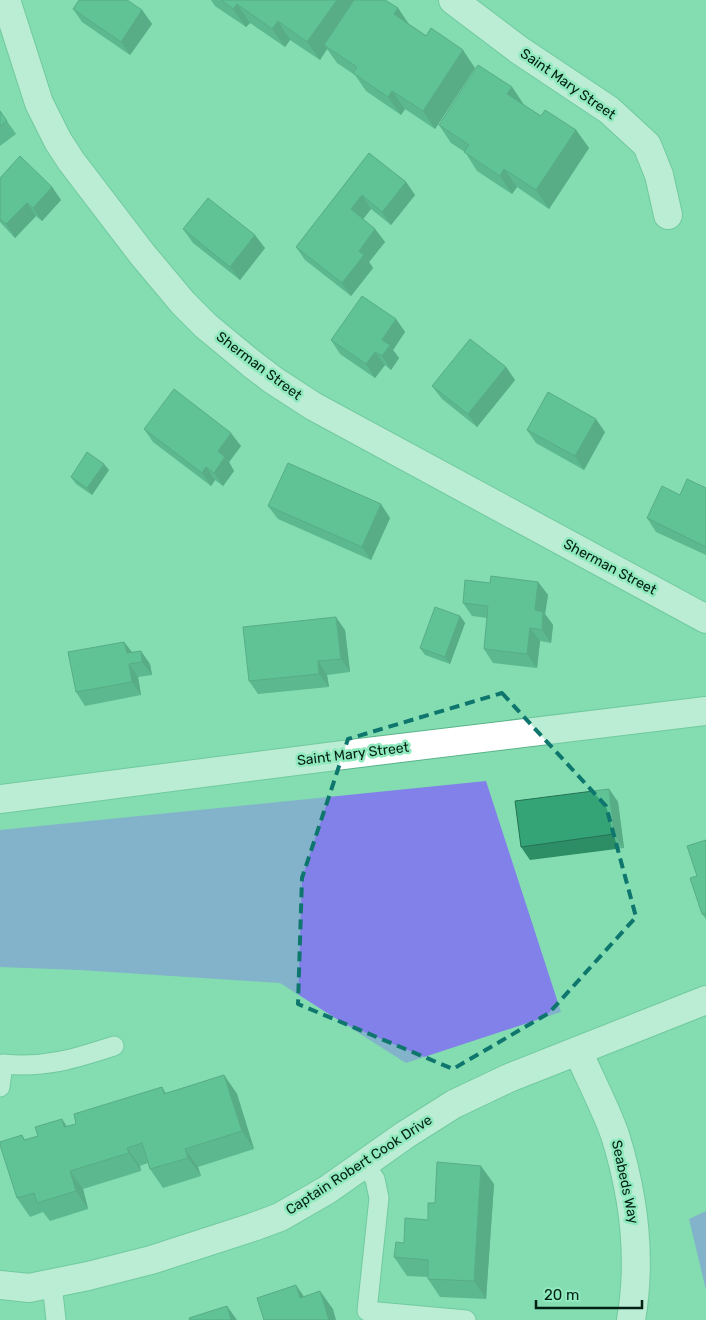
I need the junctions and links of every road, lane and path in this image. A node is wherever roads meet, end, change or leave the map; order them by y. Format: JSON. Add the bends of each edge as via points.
{"nodes":[{"id":1,"x":6,"y":0,"type":"edge"},
{"id":2,"x":453,"y":0,"type":"edge"},
{"id":3,"x":668,"y":215,"type":"dead end"},
{"id":4,"x":706,"y":619,"type":"edge"},
{"id":5,"x":706,"y":711,"type":"edge"},
{"id":6,"x":0,"y":799,"type":"edge"},
{"id":7,"x":706,"y":1000,"type":"edge"},
{"id":8,"x":114,"y":1046,"type":"dead end"},
{"id":9,"x":578,"y":1051,"type":"junction"},
{"id":10,"x":0,"y":1086,"type":"edge"},
{"id":11,"x":364,"y":1164,"type":"junction"},
{"id":12,"x":52,"y":1284,"type":"junction"},
{"id":13,"x":0,"y":1285,"type":"edge"},
{"id":14,"x":56,"y":1320,"type":"edge"},
{"id":15,"x":466,"y":1320,"type":"edge"},
{"id":16,"x":631,"y":1320,"type":"edge"}],
"edges":[{"from":1,"to":4,"type":"street","name":"Sherman Street","via":[[39,103],[58,141],[142,254],[206,326],[273,380],[313,406]]},
{"from":2,"to":3,"type":"street","name":"Saint Mary Street","via":[[609,110],[647,145],[659,175]]},
{"from":5,"to":6,"type":"street","name":"Saint Mary Street"},
{"from":7,"to":9,"type":"street","name":"Captain Robert Cook Drive"},
{"from":8,"to":10,"type":"lane","via":[[54,1064],[3,1064]]},
{"from":9,"to":11,"type":"street","name":"Captain Robert Cook Drive","via":[[454,1104]]},
{"from":9,"to":16,"type":"street","name":"Seabeds Way","via":[[614,1134],[629,1191],[637,1248]]},
{"from":11,"to":12,"type":"street","name":"Captain Robert Cook Drive","via":[[303,1205],[254,1228],[151,1260]]},
{"from":11,"to":15,"type":"lane","via":[[375,1179],[379,1198],[367,1311]]},
{"from":12,"to":13,"type":"street","name":"Captain Robert Cook Drive","via":[[29,1288]]},
{"from":12,"to":14,"type":"lane"}]}
